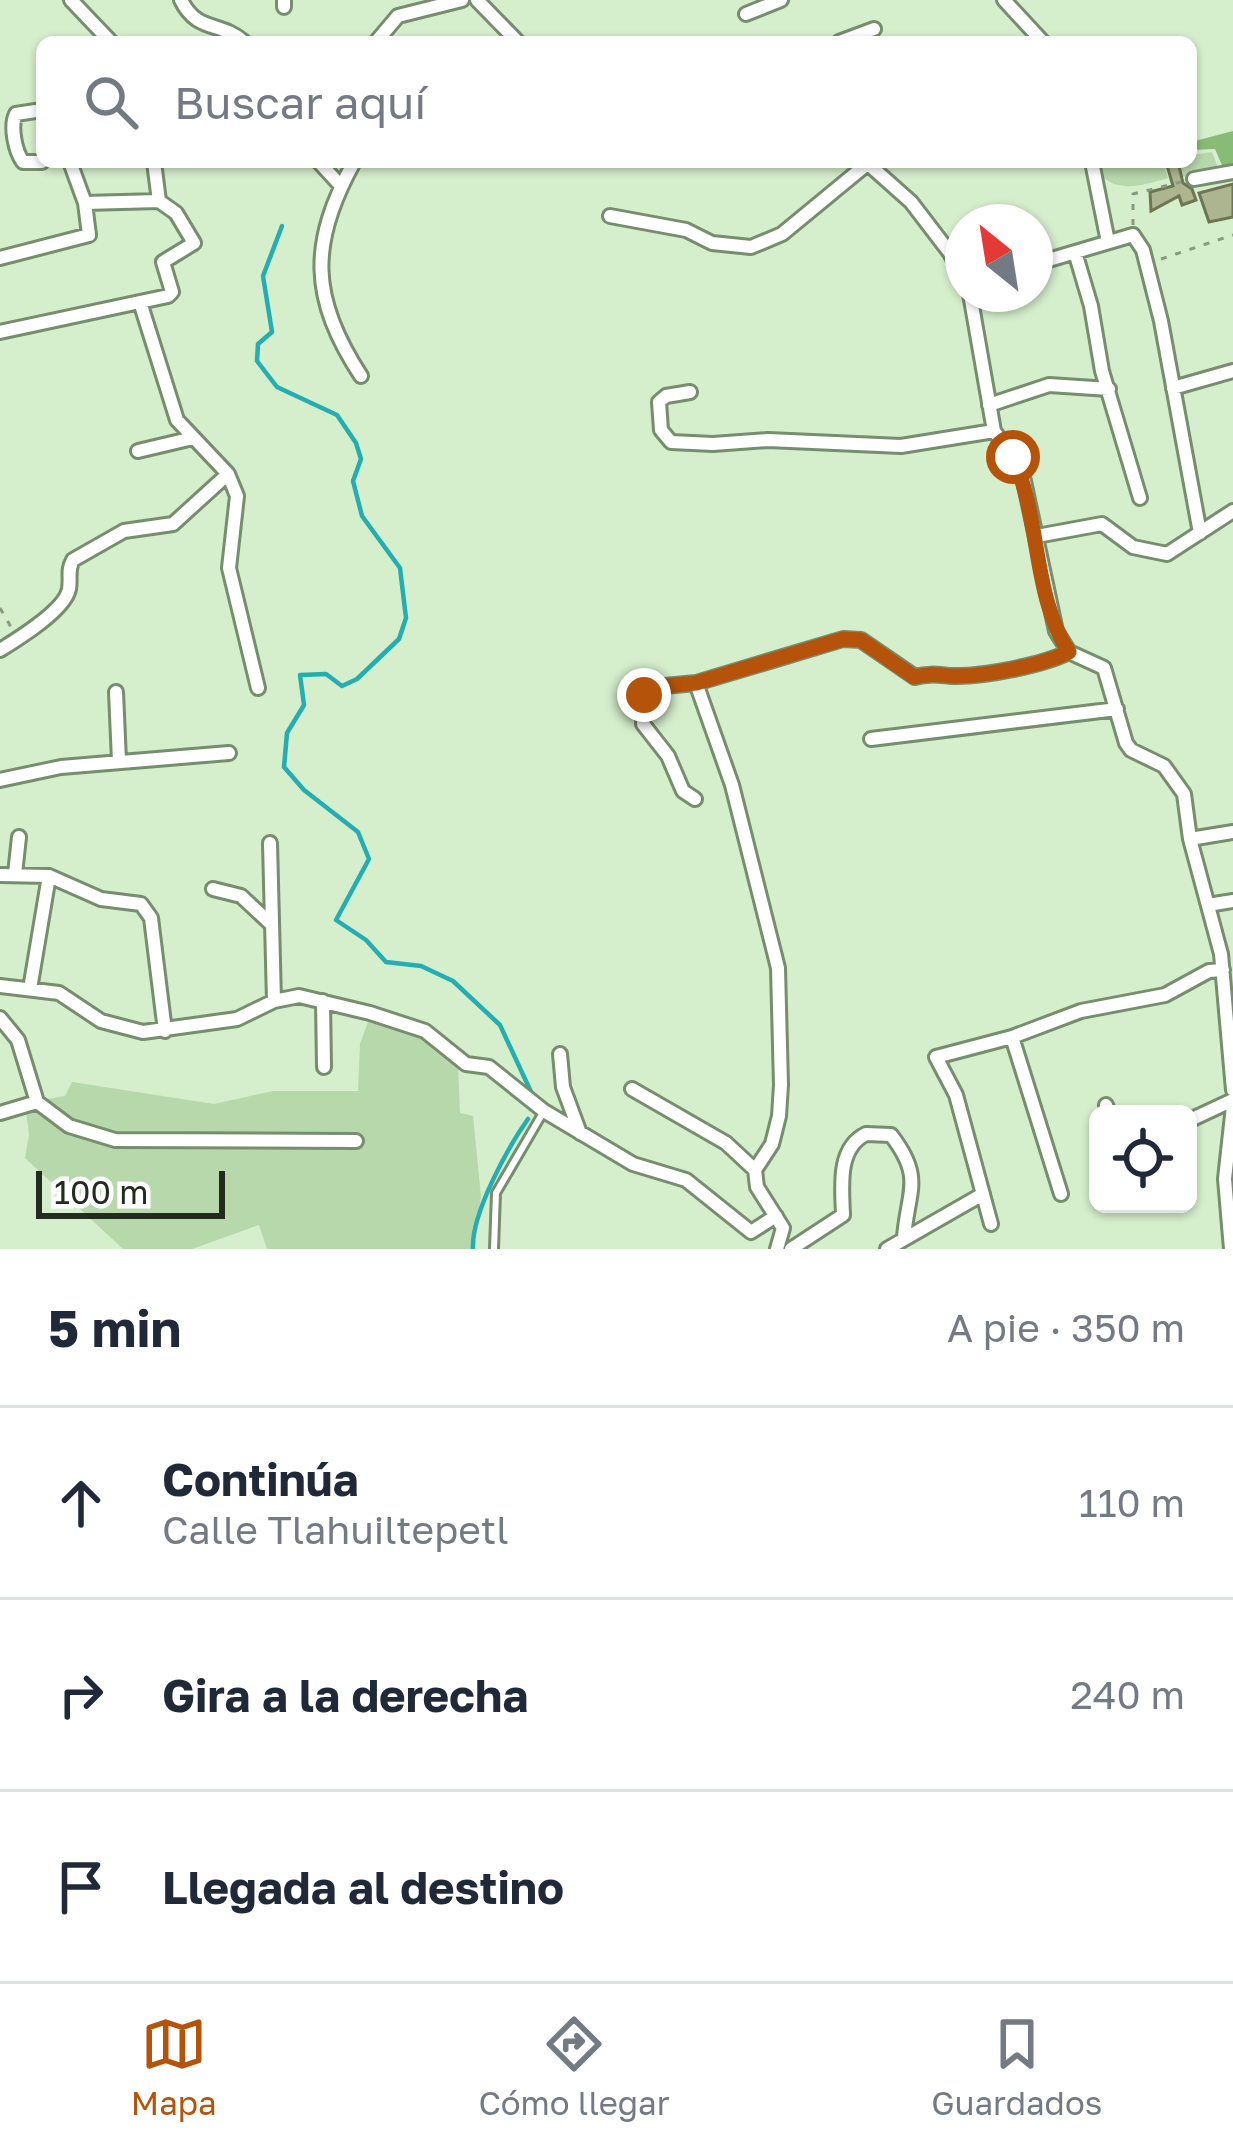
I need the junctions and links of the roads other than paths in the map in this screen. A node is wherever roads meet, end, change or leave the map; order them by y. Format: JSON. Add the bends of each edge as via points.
{"nodes":[{"id":1,"x":71,"y":0,"type":"edge"},
{"id":2,"x":181,"y":0,"type":"edge"},
{"id":3,"x":462,"y":0,"type":"edge"},
{"id":4,"x":477,"y":0,"type":"edge"},
{"id":5,"x":781,"y":0,"type":"edge"},
{"id":6,"x":1008,"y":1,"type":"edge"},
{"id":7,"x":746,"y":14,"type":"dead end"},
{"id":8,"x":874,"y":28,"type":"dead end"},
{"id":9,"x":105,"y":36,"type":"edge"},
{"id":10,"x":237,"y":36,"type":"edge"},
{"id":11,"x":381,"y":36,"type":"edge"},
{"id":12,"x":512,"y":36,"type":"edge"},
{"id":13,"x":854,"y":36,"type":"edge"},
{"id":14,"x":1038,"y":36,"type":"edge"},
{"id":15,"x":36,"y":111,"type":"edge"},
{"id":16,"x":36,"y":162,"type":"edge"},
{"id":17,"x":72,"y":168,"type":"edge"},
{"id":18,"x":155,"y":168,"type":"edge"},
{"id":19,"x":324,"y":168,"type":"edge"},
{"id":20,"x":352,"y":168,"type":"edge"},
{"id":21,"x":860,"y":168,"type":"edge"},
{"id":22,"x":872,"y":168,"type":"edge"},
{"id":23,"x":1093,"y":168,"type":"edge"},
{"id":24,"x":1233,"y":172,"type":"edge"},
{"id":25,"x":1194,"y":179,"type":"road end"},
{"id":26,"x":341,"y":186,"type":"junction"},
{"id":27,"x":158,"y":200,"type":"junction"},
{"id":28,"x":85,"y":203,"type":"junction"},
{"id":29,"x":610,"y":216,"type":"dead end"},
{"id":30,"x":1108,"y":242,"type":"junction"},
{"id":31,"x":945,"y":246,"type":"edge"},
{"id":32,"x":1075,"y":252,"type":"junction"},
{"id":33,"x":0,"y":258,"type":"edge"},
{"id":34,"x":1053,"y":259,"type":"edge"},
{"id":35,"x":140,"y":302,"type":"junction"},
{"id":36,"x":973,"y":312,"type":"edge"},
{"id":37,"x":0,"y":332,"type":"edge"},
{"id":38,"x":1233,"y":371,"type":"edge"},
{"id":39,"x":361,"y":376,"type":"dead end"},
{"id":40,"x":1173,"y":388,"type":"junction"},
{"id":41,"x":1109,"y":389,"type":"junction"},
{"id":42,"x":690,"y":392,"type":"dead end"},
{"id":43,"x":989,"y":404,"type":"junction"},
{"id":44,"x":994,"y":431,"type":"junction"},
{"id":45,"x":193,"y":438,"type":"junction"},
{"id":46,"x":138,"y":451,"type":"dead end"},
{"id":47,"x":228,"y":474,"type":"junction"},
{"id":48,"x":1140,"y":498,"type":"dead end"},
{"id":49,"x":1232,"y":518,"type":"edge"},
{"id":50,"x":1199,"y":533,"type":"junction"},
{"id":51,"x":1037,"y":536,"type":"junction"},
{"id":52,"x":0,"y":650,"type":"edge"},
{"id":53,"x":1069,"y":652,"type":"junction"},
{"id":54,"x":696,"y":683,"type":"junction"},
{"id":55,"x":258,"y":688,"type":"dead end"},
{"id":56,"x":116,"y":692,"type":"dead end"},
{"id":57,"x":1118,"y":709,"type":"junction"},
{"id":58,"x":872,"y":739,"type":"dead end"},
{"id":59,"x":229,"y":753,"type":"dead end"},
{"id":60,"x":118,"y":761,"type":"junction"},
{"id":61,"x":0,"y":780,"type":"edge"},
{"id":62,"x":695,"y":799,"type":"dead end"},
{"id":63,"x":1233,"y":832,"type":"edge"},
{"id":64,"x":19,"y":837,"type":"dead end"},
{"id":65,"x":1190,"y":839,"type":"junction"},
{"id":66,"x":270,"y":843,"type":"dead end"},
{"id":67,"x":8,"y":874,"type":"edge"},
{"id":68,"x":49,"y":876,"type":"junction"},
{"id":69,"x":213,"y":890,"type":"dead end"},
{"id":70,"x":1233,"y":901,"type":"edge"},
{"id":71,"x":1208,"y":904,"type":"junction"},
{"id":72,"x":270,"y":923,"type":"junction"},
{"id":73,"x":1227,"y":954,"type":"edge"},
{"id":74,"x":1223,"y":970,"type":"junction"},
{"id":75,"x":0,"y":986,"type":"edge"},
{"id":76,"x":30,"y":989,"type":"junction"},
{"id":77,"x":274,"y":1001,"type":"junction"},
{"id":78,"x":323,"y":1001,"type":"junction"},
{"id":79,"x":0,"y":1018,"type":"edge"},
{"id":80,"x":165,"y":1031,"type":"junction"},
{"id":81,"x":1012,"y":1037,"type":"junction"},
{"id":82,"x":560,"y":1054,"type":"dead end"},
{"id":83,"x":324,"y":1067,"type":"dead end"},
{"id":84,"x":632,"y":1089,"type":"dead end"},
{"id":85,"x":1233,"y":1090,"type":"edge"},
{"id":86,"x":37,"y":1102,"type":"junction"},
{"id":87,"x":1233,"y":1103,"type":"edge"},
{"id":88,"x":544,"y":1111,"type":"junction"},
{"id":89,"x":0,"y":1113,"type":"edge"},
{"id":90,"x":1197,"y":1117,"type":"edge"},
{"id":91,"x":580,"y":1133,"type":"junction"},
{"id":92,"x":356,"y":1141,"type":"dead end"},
{"id":93,"x":755,"y":1170,"type":"junction"},
{"id":94,"x":983,"y":1194,"type":"junction"},
{"id":95,"x":1061,"y":1195,"type":"dead end"},
{"id":96,"x":776,"y":1216,"type":"junction"},
{"id":97,"x":991,"y":1224,"type":"dead end"},
{"id":98,"x":904,"y":1238,"type":"junction"},
{"id":99,"x":494,"y":1249,"type":"edge"},
{"id":100,"x":777,"y":1249,"type":"edge"},
{"id":101,"x":791,"y":1249,"type":"edge"},
{"id":102,"x":887,"y":1249,"type":"edge"},
{"id":103,"x":1231,"y":1249,"type":"edge"}],
"edges":[{"from":1,"to":9,"type":"street"},
{"from":2,"to":10,"type":"street","via":[[202,25]]},
{"from":3,"to":11,"type":"street","via":[[398,16]]},
{"from":4,"to":12,"type":"street"},
{"from":5,"to":7,"type":"street"},
{"from":6,"to":14,"type":"street"},
{"from":8,"to":13,"type":"street"},
{"from":15,"to":16,"type":"street","via":[[12,122],[19,158]]},
{"from":17,"to":28,"type":"street"},
{"from":18,"to":27,"type":"street"},
{"from":19,"to":26,"type":"street"},
{"from":20,"to":26,"type":"street"},
{"from":21,"to":29,"type":"street","via":[[782,234],[751,248]]},
{"from":22,"to":31,"type":"street"},
{"from":23,"to":30,"type":"street"},
{"from":24,"to":25,"type":"street"},
{"from":26,"to":39,"type":"street","via":[[322,239],[323,286],[336,338]]},
{"from":27,"to":28,"type":"street"},
{"from":27,"to":35,"type":"street","via":[[194,243],[163,262],[172,292]]},
{"from":28,"to":33,"type":"street","via":[[89,235]]},
{"from":30,"to":32,"type":"street"},
{"from":30,"to":40,"type":"street","via":[[1133,235],[1146,264]]},
{"from":32,"to":34,"type":"street"},
{"from":32,"to":41,"type":"street"},
{"from":35,"to":37,"type":"street"},
{"from":35,"to":45,"type":"street","via":[[170,404]]},
{"from":36,"to":43,"type":"street"},
{"from":38,"to":40,"type":"street"},
{"from":40,"to":50,"type":"street"},
{"from":41,"to":43,"type":"street","via":[[1048,385]]},
{"from":41,"to":48,"type":"street"},
{"from":42,"to":44,"type":"street","via":[[658,402],[671,442],[901,446]]},
{"from":43,"to":44,"type":"street"},
{"from":44,"to":51,"type":"street","via":[[1024,481]]},
{"from":45,"to":46,"type":"street"},
{"from":45,"to":47,"type":"street"},
{"from":47,"to":52,"type":"street","via":[[172,524],[124,531],[74,560],[62,602]]},
{"from":47,"to":55,"type":"street","via":[[237,496],[229,568]]},
{"from":49,"to":50,"type":"street"},
{"from":50,"to":51,"type":"street","via":[[1167,554],[1133,547],[1102,524]]},
{"from":51,"to":53,"type":"street","via":[[1048,608]]},
{"from":53,"to":54,"type":"street","via":[[914,677],[861,640],[843,639]]},
{"from":53,"to":57,"type":"street","via":[[1104,668]]},
{"from":54,"to":62,"type":"street","via":[[648,690],[643,724]]},
{"from":54,"to":93,"type":"street","via":[[732,785],[778,968],[782,1085],[772,1144]]},
{"from":56,"to":60,"type":"street"},
{"from":57,"to":58,"type":"street"},
{"from":57,"to":65,"type":"street","via":[[1131,750],[1178,780]]},
{"from":59,"to":60,"type":"street"},
{"from":60,"to":61,"type":"street"},
{"from":63,"to":65,"type":"street"},
{"from":64,"to":67,"type":"street"},
{"from":65,"to":71,"type":"street"},
{"from":66,"to":72,"type":"street"},
{"from":67,"to":68,"type":"street"},
{"from":68,"to":76,"type":"street"},
{"from":68,"to":80,"type":"street","via":[[101,899],[141,904],[151,918]]},
{"from":69,"to":72,"type":"street","via":[[241,896]]},
{"from":70,"to":71,"type":"street"},
{"from":71,"to":73,"type":"street"},
{"from":72,"to":77,"type":"street"},
{"from":73,"to":74,"type":"street"},
{"from":74,"to":81,"type":"street"},
{"from":74,"to":85,"type":"street"},
{"from":75,"to":76,"type":"street"},
{"from":76,"to":80,"type":"street","via":[[58,993],[122,1029]]},
{"from":77,"to":78,"type":"street"},
{"from":77,"to":80,"type":"street","via":[[237,1019]]},
{"from":78,"to":83,"type":"street"},
{"from":78,"to":88,"type":"street","via":[[425,1031]]},
{"from":79,"to":86,"type":"street","via":[[18,1040]]},
{"from":81,"to":94,"type":"street","via":[[936,1057],[956,1095]]},
{"from":81,"to":95,"type":"street"},
{"from":82,"to":91,"type":"street"},
{"from":84,"to":93,"type":"street","via":[[726,1143]]},
{"from":86,"to":89,"type":"street"},
{"from":86,"to":92,"type":"street","via":[[69,1126],[115,1140]]},
{"from":87,"to":90,"type":"street"},
{"from":87,"to":103,"type":"street","via":[[1225,1179]]},
{"from":88,"to":91,"type":"street"},
{"from":88,"to":99,"type":"lane","via":[[496,1192]]},
{"from":91,"to":96,"type":"street","via":[[633,1164],[686,1180],[751,1232]]},
{"from":93,"to":96,"type":"street"},
{"from":94,"to":97,"type":"street"},
{"from":94,"to":98,"type":"street"},
{"from":96,"to":100,"type":"street","via":[[783,1228]]},
{"from":98,"to":101,"type":"street","via":[[910,1164],[891,1135],[866,1134],[848,1148],[843,1215]]},
{"from":98,"to":102,"type":"street"}]}
